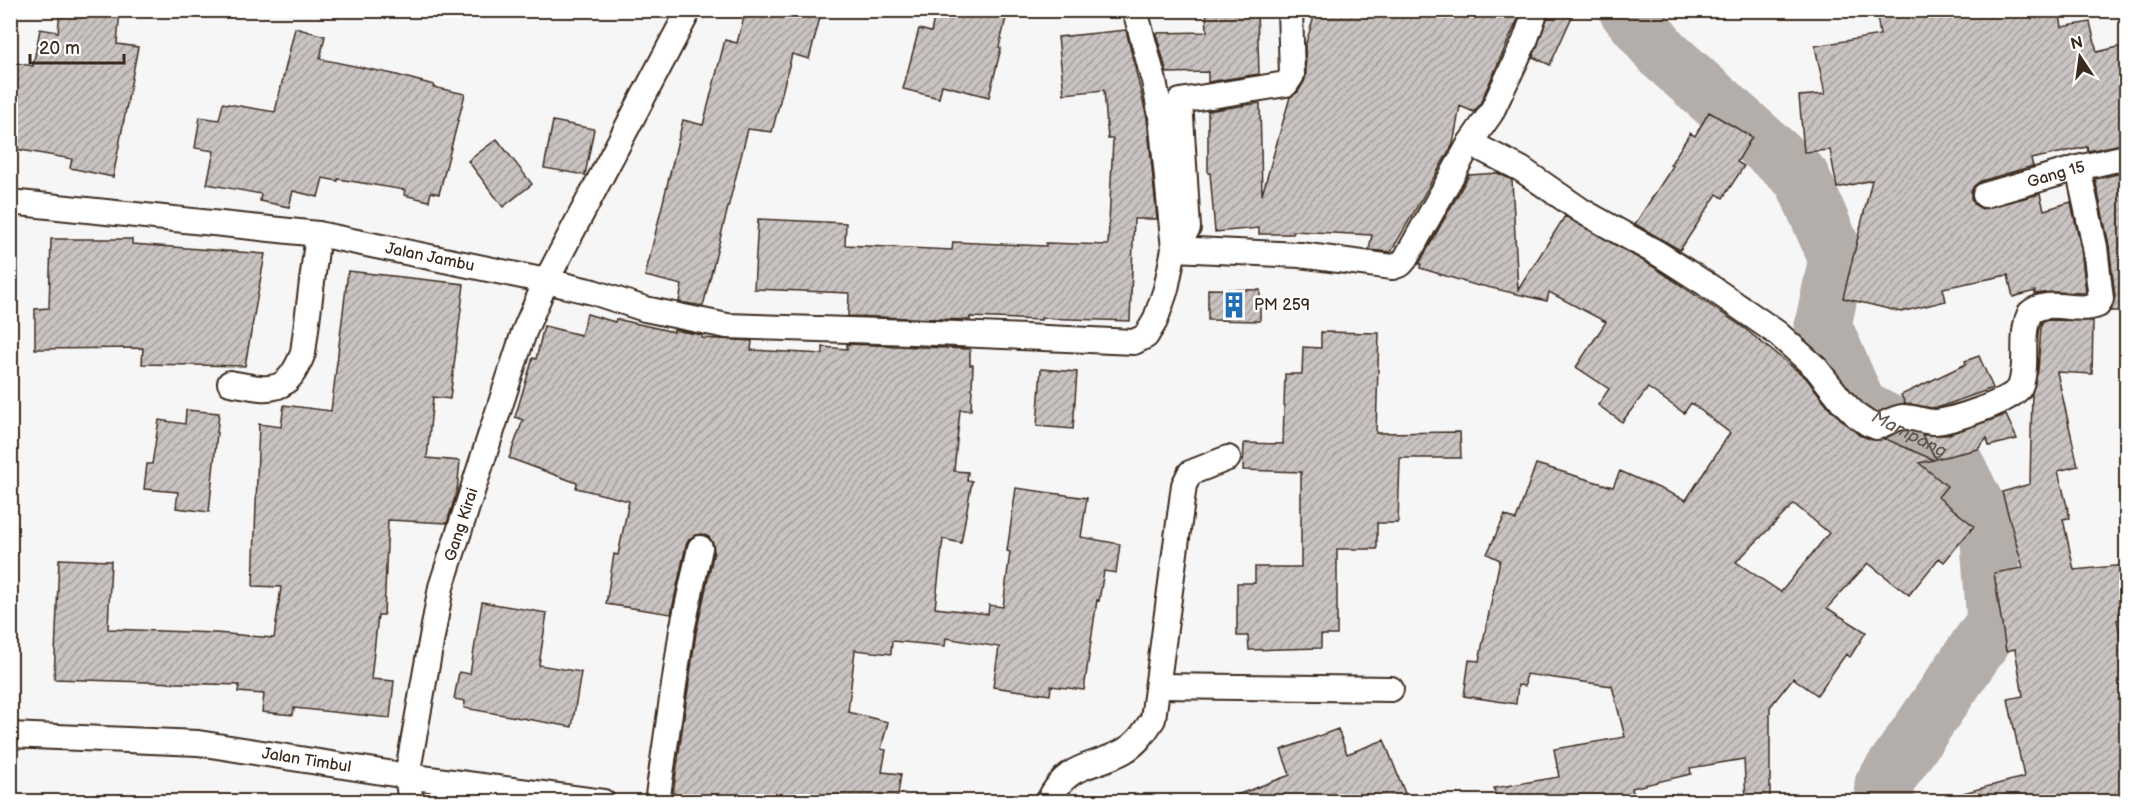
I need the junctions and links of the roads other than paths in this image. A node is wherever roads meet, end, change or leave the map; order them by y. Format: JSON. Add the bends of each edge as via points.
{"nodes":[{"id":1,"x":689,"y":10,"type":"edge"},
{"id":2,"x":1135,"y":10,"type":"edge"},
{"id":3,"x":1290,"y":10,"type":"edge"},
{"id":4,"x":1536,"y":10,"type":"edge"},
{"id":5,"x":1470,"y":143,"type":"junction"},
{"id":6,"x":2127,"y":157,"type":"edge"},
{"id":7,"x":2078,"y":168,"type":"junction"},
{"id":8,"x":1985,"y":195,"type":"dead end"},
{"id":9,"x":10,"y":202,"type":"edge"},
{"id":10,"x":318,"y":234,"type":"junction"},
{"id":11,"x":1181,"y":249,"type":"junction"},
{"id":12,"x":546,"y":281,"type":"junction"},
{"id":13,"x":230,"y":383,"type":"dead end"},
{"id":14,"x":1228,"y":458,"type":"dead end"},
{"id":15,"x":700,"y":548,"type":"dead end"},
{"id":16,"x":1158,"y":686,"type":"junction"},
{"id":17,"x":1391,"y":689,"type":"dead end"},
{"id":18,"x":10,"y":735,"type":"edge"},
{"id":19,"x":407,"y":776,"type":"junction"},
{"id":20,"x":411,"y":801,"type":"edge"},
{"id":21,"x":603,"y":801,"type":"edge"},
{"id":22,"x":657,"y":801,"type":"edge"},
{"id":23,"x":1048,"y":801,"type":"edge"}],
"edges":[{"from":1,"to":12,"type":"street"},
{"from":2,"to":11,"type":"street","via":[[1161,116]]},
{"from":3,"to":11,"type":"street","via":[[1292,75],[1286,84],[1180,101]]},
{"from":4,"to":5,"type":"street","via":[[1491,113]]},
{"from":5,"to":7,"type":"street","via":[[1521,169],[1582,211],[1659,254],[1777,333],[1867,423],[1936,422],[2011,396],[2020,388],[2024,333],[2030,313],[2041,307],[2098,304],[2101,299],[2095,247]]},
{"from":5,"to":11,"type":"street","via":[[1406,258],[1393,267],[1300,255]]},
{"from":6,"to":7,"type":"street","name":"Gang 15"},
{"from":7,"to":8,"type":"street","name":"Gang 15"},
{"from":9,"to":10,"type":"street","name":"Jalan Jambu"},
{"from":10,"to":12,"type":"street","name":"Jalan Jambu"},
{"from":10,"to":13,"type":"street","via":[[303,353],[296,371],[282,384],[265,389]]},
{"from":11,"to":12,"type":"street","name":"Jalan Jambu","via":[[1155,321],[1146,336],[1134,342],[727,326],[645,309]]},
{"from":12,"to":19,"type":"street","name":"Gang Kirai","via":[[513,365],[441,587]]},
{"from":14,"to":16,"type":"street","via":[[1190,473],[1184,485]]},
{"from":15,"to":22,"type":"street","via":[[682,630]]},
{"from":16,"to":17,"type":"street"},
{"from":16,"to":23,"type":"street","via":[[1153,719],[1140,738],[1125,750],[1064,777]]},
{"from":18,"to":19,"type":"street","name":"Jalan Timbul","via":[[198,743]]},
{"from":19,"to":20,"type":"street","name":"Gang Kirai"},
{"from":19,"to":21,"type":"street","name":"Jalan Timbul"}]}
